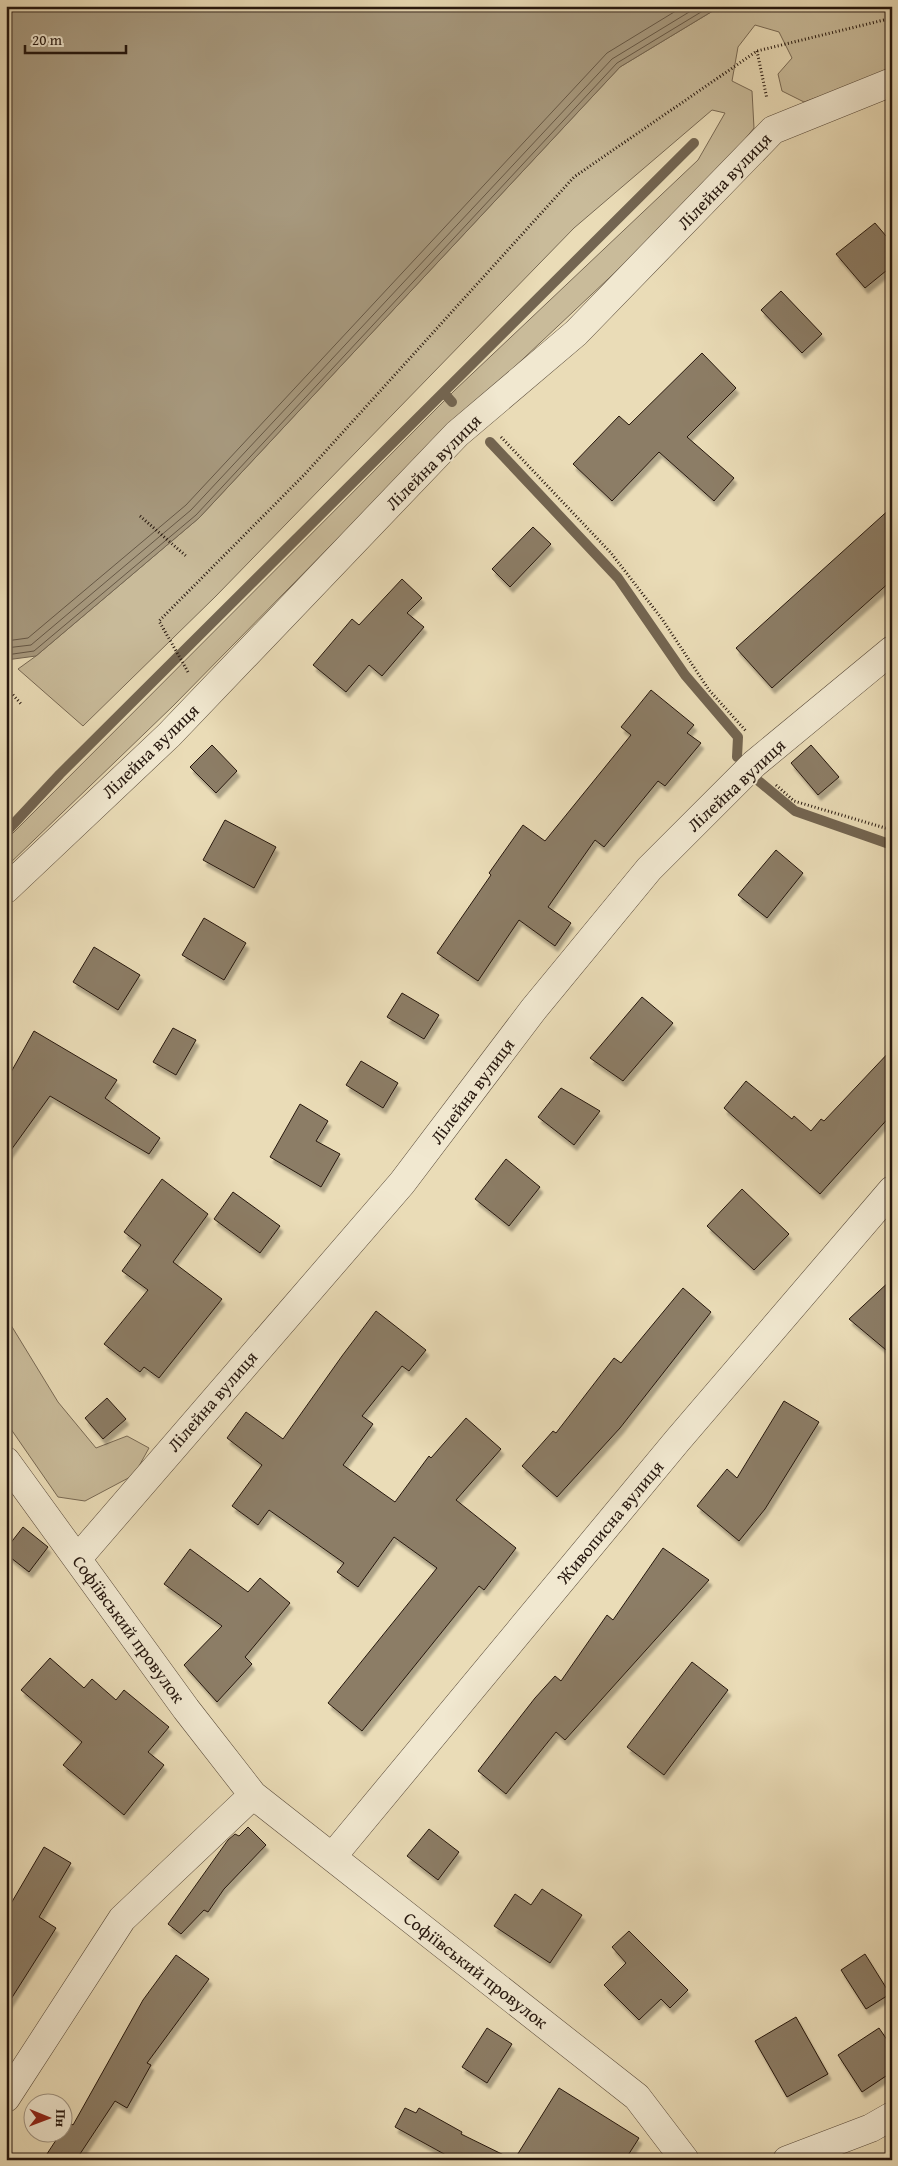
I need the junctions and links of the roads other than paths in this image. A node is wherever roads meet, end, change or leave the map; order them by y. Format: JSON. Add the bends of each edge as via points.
{"nodes":[{"id":1,"x":892,"y":82,"type":"edge"},
{"id":2,"x":892,"y":650,"type":"edge"},
{"id":3,"x":6,"y":889,"type":"edge"},
{"id":4,"x":892,"y":1190,"type":"edge"},
{"id":5,"x":6,"y":1462,"type":"edge"},
{"id":6,"x":78,"y":1558,"type":"junction"},
{"id":7,"x":253,"y":1795,"type":"junction"},
{"id":8,"x":332,"y":1857,"type":"junction"},
{"id":9,"x":6,"y":2098,"type":"edge"},
{"id":10,"x":892,"y":2116,"type":"edge"},
{"id":11,"x":685,"y":2160,"type":"edge"},
{"id":12,"x":788,"y":2160,"type":"edge"}],
"edges":[{"from":1,"to":3,"type":"street","name":"Лілейна вулиця","via":[[773,130],[576,333],[457,434],[169,735]]},
{"from":2,"to":6,"type":"street","name":"Лілейна вулиця","via":[[760,759],[650,869],[533,1010],[402,1183]]},
{"from":4,"to":8,"type":"street","name":"Живописна вулиця","via":[[677,1442]]},
{"from":5,"to":6,"type":"street","name":"Софіївський провулок"},
{"from":6,"to":7,"type":"street","name":"Софіївський провулок","via":[[186,1710]]},
{"from":7,"to":8,"type":"street","name":"Софіївський провулок"},
{"from":7,"to":9,"type":"street","via":[[122,1919]]},
{"from":8,"to":11,"type":"street","name":"Софіївський провулок","via":[[637,2097]]},
{"from":10,"to":12,"type":"street","via":[[871,2128]]}]}
